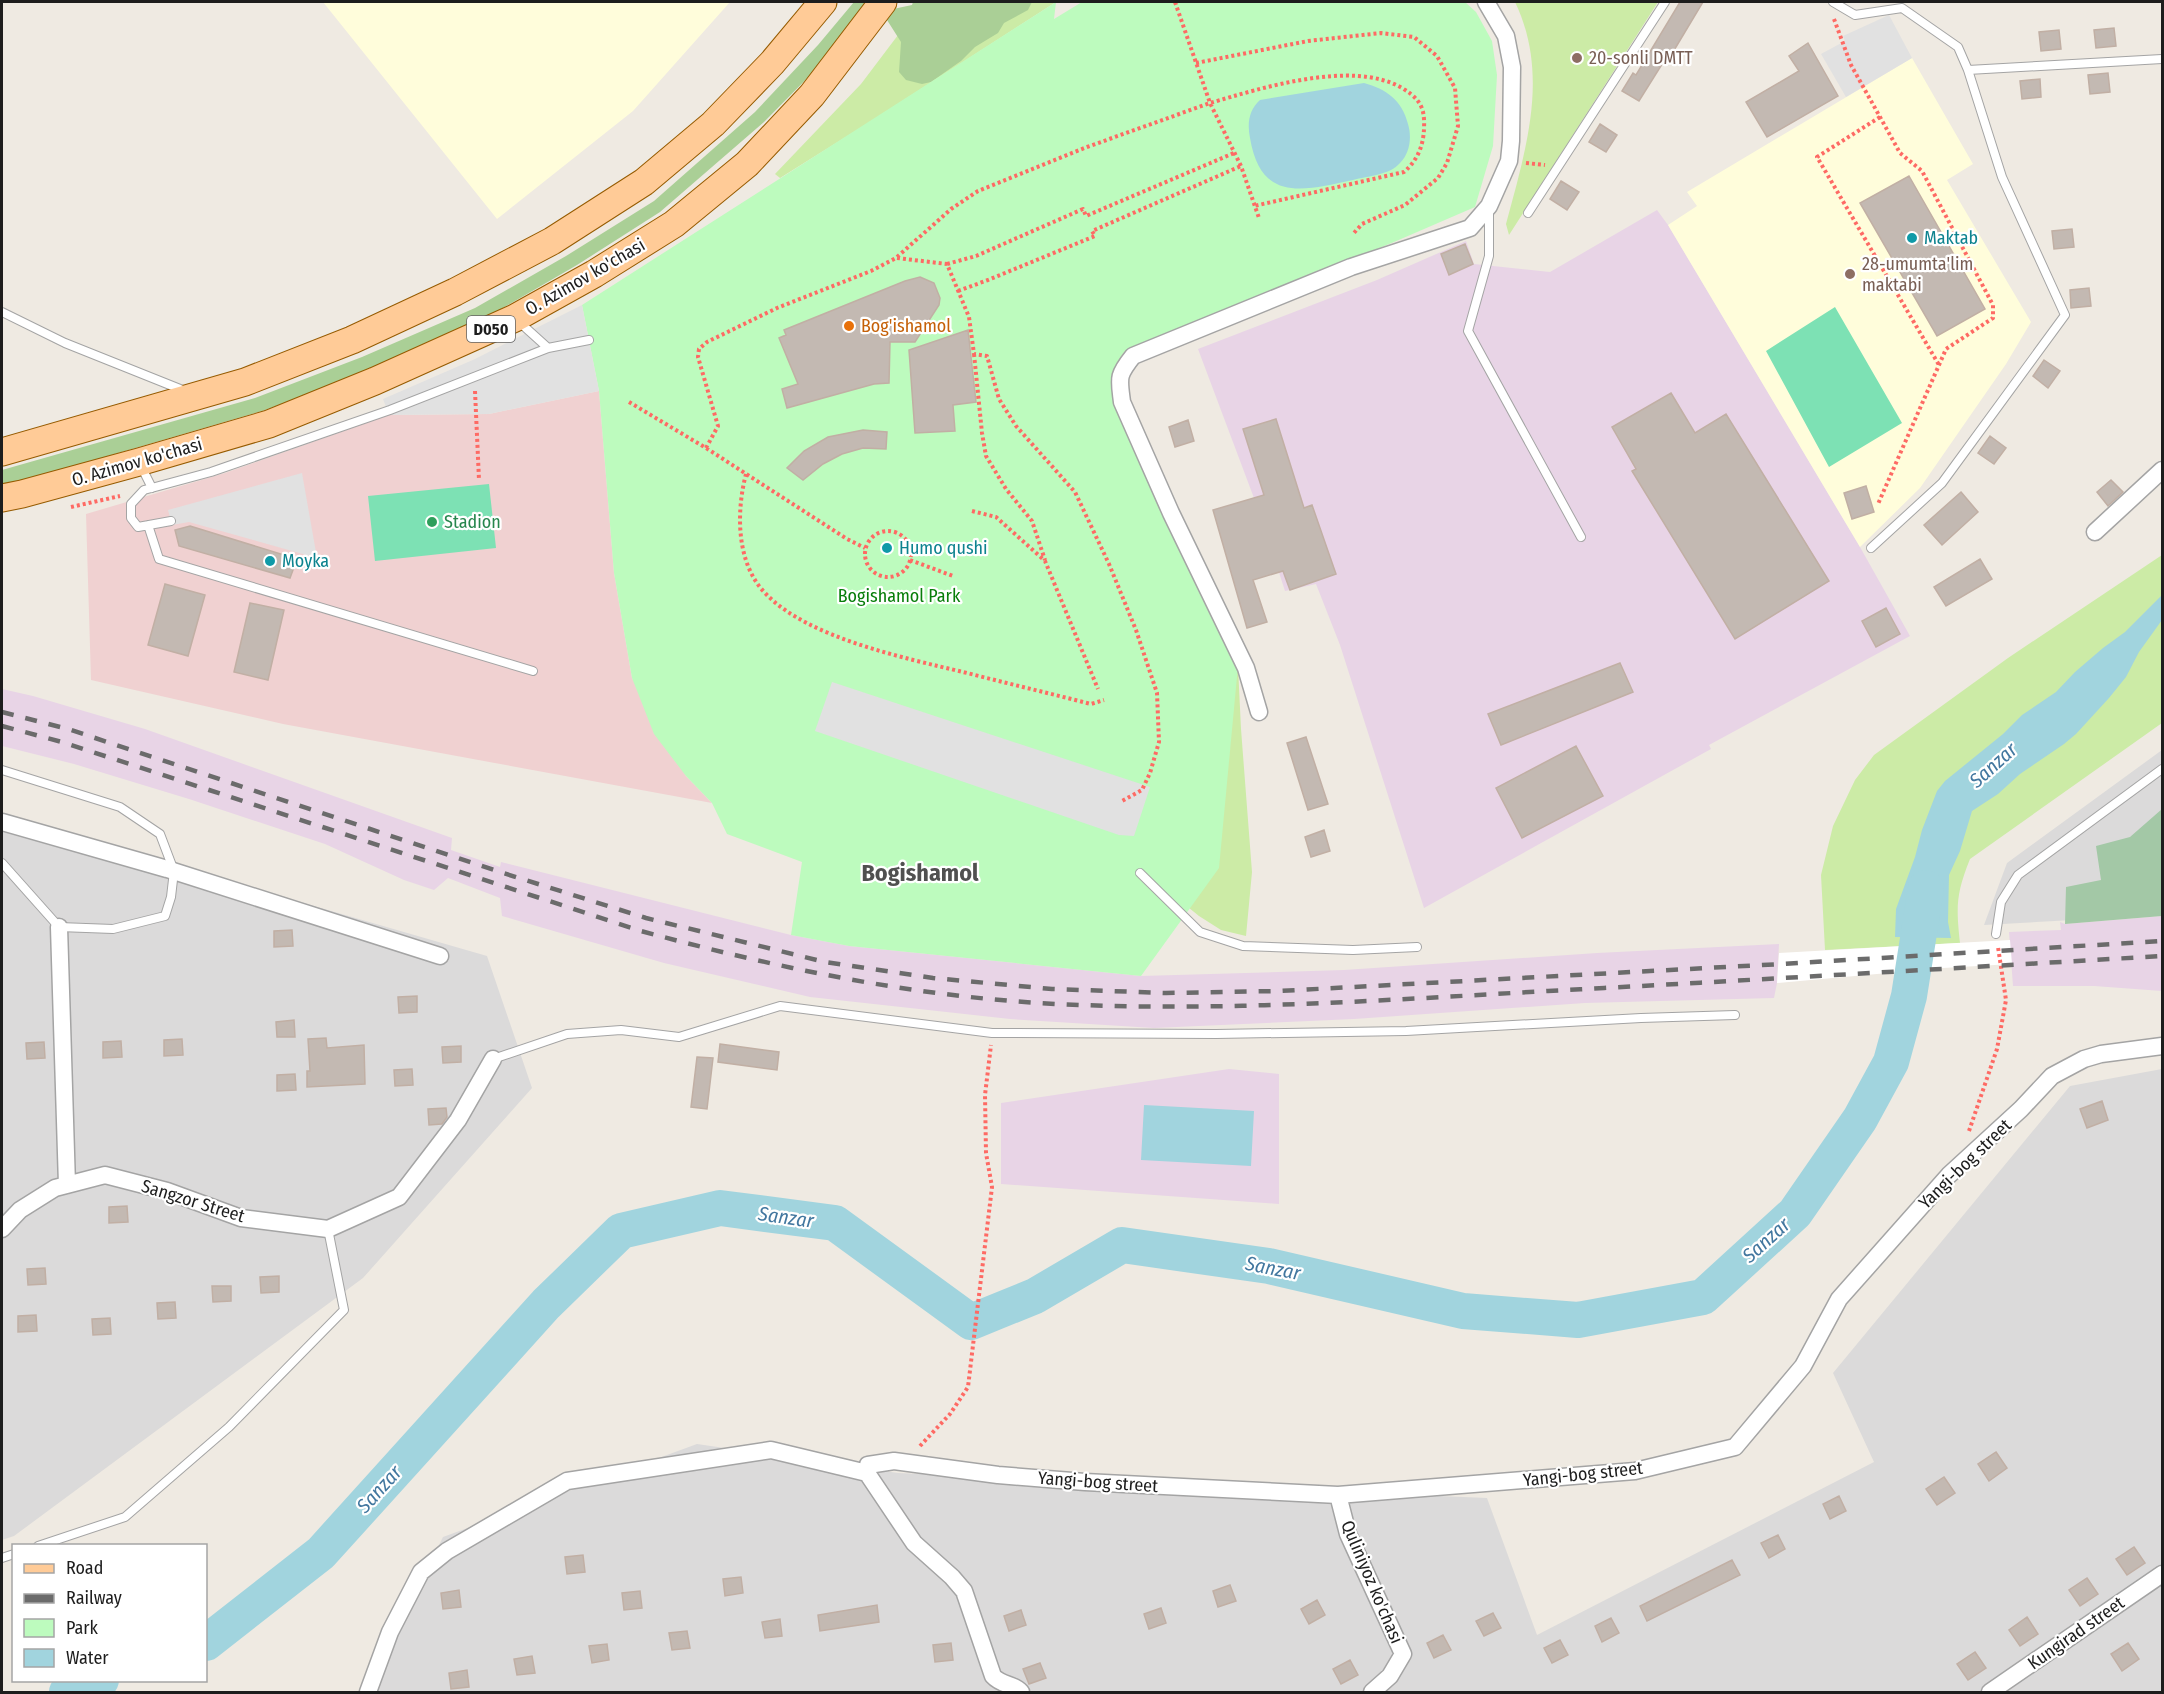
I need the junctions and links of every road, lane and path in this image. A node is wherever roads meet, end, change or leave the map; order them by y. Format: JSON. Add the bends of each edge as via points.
{"nodes":[{"id":1,"x":823,"y":2,"type":"edge"},
{"id":2,"x":883,"y":2,"type":"edge"},
{"id":3,"x":1175,"y":2,"type":"edge"},
{"id":4,"x":1486,"y":2,"type":"edge"},
{"id":5,"x":1665,"y":2,"type":"edge"},
{"id":6,"x":1903,"y":5,"type":"edge"},
{"id":7,"x":1833,"y":6,"type":"edge"},
{"id":8,"x":2163,"y":59,"type":"edge"},
{"id":9,"x":1196,"y":63,"type":"junction"},
{"id":10,"x":1968,"y":70,"type":"junction"},
{"id":11,"x":1210,"y":104,"type":"junction"},
{"id":12,"x":1880,"y":117,"type":"junction"},
{"id":13,"x":1234,"y":153,"type":"junction"},
{"id":14,"x":1509,"y":160,"type":"junction"},
{"id":15,"x":1241,"y":166,"type":"junction"},
{"id":16,"x":1558,"y":167,"type":"junction"},
{"id":17,"x":1254,"y":206,"type":"junction"},
{"id":18,"x":1489,"y":206,"type":"junction"},
{"id":19,"x":1528,"y":213,"type":"dead end"},
{"id":20,"x":1259,"y":218,"type":"dead end"},
{"id":21,"x":1353,"y":234,"type":"dead end"},
{"id":22,"x":896,"y":258,"type":"junction"},
{"id":23,"x":947,"y":264,"type":"junction"},
{"id":24,"x":958,"y":291,"type":"junction"},
{"id":25,"x":2,"y":312,"type":"edge"},
{"id":26,"x":515,"y":318,"type":"junction"},
{"id":27,"x":589,"y":340,"type":"dead end"},
{"id":28,"x":548,"y":348,"type":"junction"},
{"id":29,"x":974,"y":354,"type":"junction"},
{"id":30,"x":1939,"y":364,"type":"junction"},
{"id":31,"x":474,"y":378,"type":"junction"},
{"id":32,"x":196,"y":396,"type":"junction"},
{"id":33,"x":629,"y":402,"type":"dead end"},
{"id":34,"x":706,"y":448,"type":"junction"},
{"id":35,"x":2,"y":452,"type":"edge"},
{"id":36,"x":139,"y":462,"type":"junction"},
{"id":37,"x":2163,"y":470,"type":"edge"},
{"id":38,"x":746,"y":474,"type":"junction"},
{"id":39,"x":479,"y":480,"type":"dead end"},
{"id":40,"x":152,"y":488,"type":"junction"},
{"id":41,"x":2,"y":498,"type":"edge"},
{"id":42,"x":1878,"y":504,"type":"dead end"},
{"id":43,"x":972,"y":511,"type":"dead end"},
{"id":44,"x":171,"y":521,"type":"dead end"},
{"id":45,"x":148,"y":525,"type":"junction"},
{"id":46,"x":2095,"y":532,"type":"dead end"},
{"id":47,"x":1581,"y":537,"type":"dead end"},
{"id":48,"x":865,"y":548,"type":"junction"},
{"id":49,"x":1870,"y":548,"type":"dead end"},
{"id":50,"x":910,"y":560,"type":"junction"},
{"id":51,"x":1045,"y":561,"type":"junction"},
{"id":52,"x":953,"y":576,"type":"dead end"},
{"id":53,"x":533,"y":671,"type":"dead end"},
{"id":54,"x":1098,"y":689,"type":"dead end"},
{"id":55,"x":1104,"y":700,"type":"dead end"},
{"id":56,"x":1259,"y":712,"type":"dead end"},
{"id":57,"x":2163,"y":769,"type":"edge"},
{"id":58,"x":2,"y":770,"type":"edge"},
{"id":59,"x":1122,"y":801,"type":"dead end"},
{"id":60,"x":2,"y":822,"type":"edge"},
{"id":61,"x":2,"y":863,"type":"edge"},
{"id":62,"x":174,"y":871,"type":"junction"},
{"id":63,"x":1140,"y":873,"type":"dead end"},
{"id":64,"x":59,"y":927,"type":"junction"},
{"id":65,"x":1996,"y":934,"type":"joint"},
{"id":66,"x":1417,"y":947,"type":"dead end"},
{"id":67,"x":441,"y":956,"type":"dead end"},
{"id":68,"x":1735,"y":1015,"type":"dead end"},
{"id":69,"x":992,"y":1033,"type":"junction"},
{"id":70,"x":2163,"y":1046,"type":"edge"},
{"id":71,"x":493,"y":1059,"type":"joint"},
{"id":72,"x":1966,"y":1138,"type":"dead end"},
{"id":73,"x":67,"y":1185,"type":"junction"},
{"id":74,"x":2,"y":1229,"type":"edge"},
{"id":75,"x":328,"y":1229,"type":"junction"},
{"id":76,"x":905,"y":1462,"type":"junction"},
{"id":77,"x":867,"y":1473,"type":"junction"},
{"id":78,"x":1338,"y":1495,"type":"junction"},
{"id":79,"x":41,"y":1544,"type":"edge"},
{"id":80,"x":2163,"y":1574,"type":"edge"},
{"id":81,"x":368,"y":1692,"type":"edge"},
{"id":82,"x":1021,"y":1692,"type":"edge"},
{"id":83,"x":1372,"y":1692,"type":"edge"},
{"id":84,"x":1990,"y":1692,"type":"edge"}],
"edges":[{"from":1,"to":32,"type":"main road","number":"D050","via":[[713,124],[644,182],[552,241],[352,340],[245,382]]},
{"from":2,"to":26,"type":"main road","name":"O. Azimov ko'chasi","number":"D050","via":[[812,95],[747,164],[674,224]]},
{"from":3,"to":9,"type":"path"},
{"from":4,"to":14,"type":"street","via":[[1506,36],[1512,67]]},
{"from":5,"to":16,"type":"lane"},
{"from":6,"to":7,"type":"lane","via":[[1856,15]]},
{"from":6,"to":10,"type":"lane","via":[[1958,47]]},
{"from":7,"to":12,"type":"path","via":[[1851,65]]},
{"from":8,"to":10,"type":"lane"},
{"from":9,"to":11,"type":"path"},
{"from":9,"to":21,"type":"path","via":[[1308,41],[1381,33],[1414,37],[1437,56],[1455,88],[1458,126],[1447,163],[1438,178],[1405,205],[1362,224]]},
{"from":10,"to":49,"type":"lane","via":[[2002,177],[2065,315],[1942,483]]},
{"from":11,"to":13,"type":"path"},
{"from":11,"to":17,"type":"path","via":[[1262,88],[1358,75],[1395,84],[1413,95],[1423,108],[1425,128],[1421,147],[1415,162],[1404,172]]},
{"from":11,"to":22,"type":"path","via":[[978,191],[951,209]]},
{"from":12,"to":30,"type":"path","via":[[1900,153],[1922,171],[1993,305],[1993,318],[1946,349]]},
{"from":12,"to":30,"type":"path","via":[[1817,157]]},
{"from":13,"to":15,"type":"path"},
{"from":13,"to":23,"type":"path","via":[[1086,216],[1083,209],[976,256]]},
{"from":14,"to":16,"type":"path"},
{"from":14,"to":18,"type":"street"},
{"from":15,"to":17,"type":"path"},
{"from":15,"to":24,"type":"path","via":[[1092,231],[1095,236]]},
{"from":16,"to":19,"type":"lane"},
{"from":17,"to":20,"type":"path"},
{"from":18,"to":47,"type":"lane","via":[[1489,256],[1468,331]]},
{"from":18,"to":56,"type":"street","via":[[1470,228],[1351,267],[1133,356],[1120,371],[1122,402],[1246,668]]},
{"from":22,"to":23,"type":"path"},
{"from":22,"to":34,"type":"path","via":[[777,308],[699,349],[718,426]]},
{"from":23,"to":24,"type":"path"},
{"from":24,"to":29,"type":"path","via":[[969,317]]},
{"from":25,"to":32,"type":"lane","via":[[65,343]]},
{"from":26,"to":28,"type":"lane"},
{"from":26,"to":36,"type":"main road","name":"O. Azimov ko'chasi","number":"D050","via":[[269,424]]},
{"from":27,"to":28,"type":"lane"},
{"from":28,"to":31,"type":"lane"},
{"from":29,"to":51,"type":"path","via":[[986,456],[1032,521]]},
{"from":29,"to":59,"type":"path","via":[[987,356],[999,399],[1016,426],[1075,492],[1136,630],[1157,693],[1159,742],[1150,773],[1142,790]]},
{"from":30,"to":42,"type":"path"},
{"from":31,"to":39,"type":"path"},
{"from":31,"to":40,"type":"lane","via":[[299,442]]},
{"from":32,"to":35,"type":"main road","number":"D050"},
{"from":33,"to":34,"type":"path"},
{"from":34,"to":38,"type":"path"},
{"from":36,"to":40,"type":"lane"},
{"from":36,"to":41,"type":"main road","name":"O. Azimov ko'chasi","number":"D050"},
{"from":37,"to":46,"type":"street"},
{"from":38,"to":48,"type":"path"},
{"from":38,"to":55,"type":"path","via":[[740,498],[746,563],[765,594],[791,615],[891,655],[1091,704]]},
{"from":40,"to":45,"type":"lane","via":[[144,490],[131,504],[131,518],[138,527]]},
{"from":43,"to":51,"type":"path","via":[[996,517]]},
{"from":44,"to":45,"type":"lane"},
{"from":45,"to":53,"type":"lane","via":[[159,559]]},
{"from":48,"to":50,"type":"path","via":[[867,564],[878,575],[894,576]]},
{"from":48,"to":50,"type":"path","via":[[874,535],[890,530],[909,543]]},
{"from":50,"to":52,"type":"path"},
{"from":51,"to":54,"type":"path"},
{"from":57,"to":65,"type":"lane","via":[[2018,875],[2001,902]]},
{"from":58,"to":62,"type":"lane","via":[[120,807],[160,834]]},
{"from":60,"to":62,"type":"street"},
{"from":61,"to":64,"type":"lane"},
{"from":62,"to":64,"type":"lane","via":[[165,916],[113,929]]},
{"from":62,"to":67,"type":"street"},
{"from":63,"to":66,"type":"lane","via":[[1200,932],[1243,946],[1353,950]]},
{"from":64,"to":73,"type":"street"},
{"from":65,"to":72,"type":"path","via":[[2006,1000],[1997,1050]]},
{"from":68,"to":69,"type":"lane","via":[[1406,1031]]},
{"from":69,"to":71,"type":"lane","via":[[780,1005],[679,1037],[621,1030],[567,1034]]},
{"from":69,"to":76,"type":"path","via":[[985,1095],[986,1154],[992,1187],[968,1387],[950,1414]]},
{"from":70,"to":78,"type":"street","name":"Yangi-bog street","via":[[2101,1054],[2052,1076],[1948,1175],[1839,1299],[1803,1366],[1735,1447],[1635,1471]]},
{"from":71,"to":75,"type":"street","via":[[458,1120],[399,1197]]},
{"from":73,"to":74,"type":"street","name":"Sangzor Street","via":[[20,1210]]},
{"from":73,"to":75,"type":"street","name":"Sangzor Street","via":[[105,1176],[167,1191],[241,1218]]},
{"from":75,"to":79,"type":"lane","via":[[344,1310],[229,1427],[125,1517]]},
{"from":76,"to":77,"type":"street","name":"Yangi-bog street","via":[[868,1465]]},
{"from":76,"to":78,"type":"street","name":"Yangi-bog street","via":[[1009,1476]]},
{"from":77,"to":81,"type":"street","via":[[771,1450],[567,1481],[447,1551],[421,1572],[390,1632]]},
{"from":77,"to":82,"type":"street","via":[[914,1543],[964,1591],[993,1676]]},
{"from":78,"to":83,"type":"street","name":"Quliniyoz ko'chasi","via":[[1348,1534],[1403,1654],[1390,1676]]},
{"from":80,"to":84,"type":"street","name":"Kungirad street"}]}
